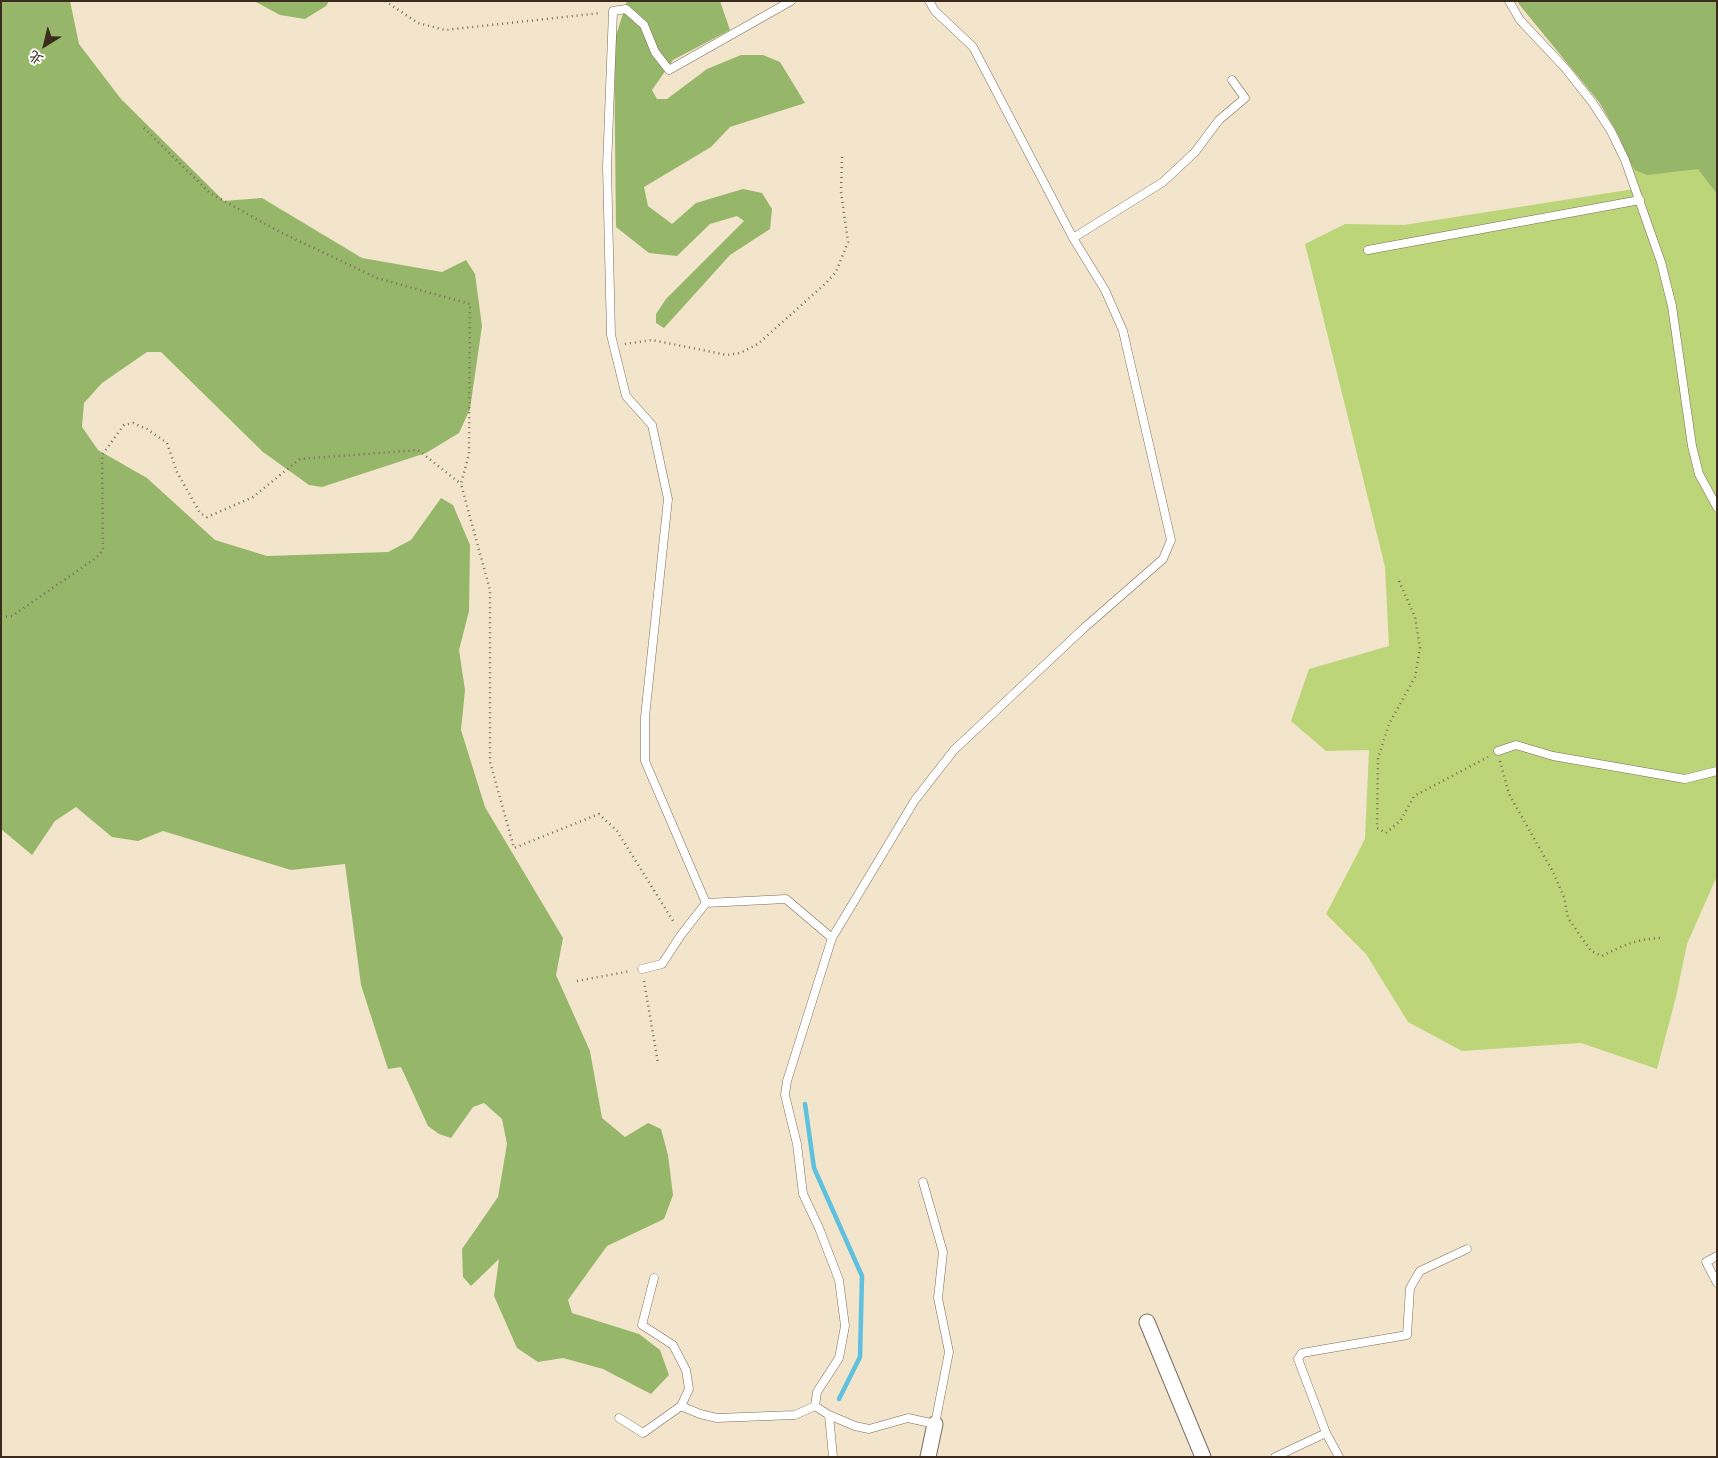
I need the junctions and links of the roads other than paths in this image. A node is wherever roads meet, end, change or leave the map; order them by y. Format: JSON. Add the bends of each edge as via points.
{"nodes":[{"id":1,"x":790,"y":1,"type":"edge"},
{"id":2,"x":929,"y":1,"type":"edge"},
{"id":3,"x":1509,"y":1,"type":"edge"},
{"id":4,"x":1232,"y":80,"type":"dead end"},
{"id":5,"x":1640,"y":200,"type":"junction"},
{"id":6,"x":1073,"y":238,"type":"junction"},
{"id":7,"x":1368,"y":250,"type":"dead end"},
{"id":8,"x":1717,"y":507,"type":"edge"},
{"id":9,"x":1498,"y":751,"type":"road end"},
{"id":10,"x":1717,"y":771,"type":"edge"},
{"id":11,"x":706,"y":903,"type":"junction"},
{"id":12,"x":832,"y":938,"type":"junction"},
{"id":13,"x":642,"y":969,"type":"road end"},
{"id":14,"x":923,"y":1182,"type":"dead end"},
{"id":15,"x":1467,"y":1249,"type":"dead end"},
{"id":16,"x":1717,"y":1256,"type":"edge"},
{"id":17,"x":654,"y":1278,"type":"dead end"},
{"id":18,"x":1717,"y":1283,"type":"edge"},
{"id":19,"x":1147,"y":1322,"type":"dead end"},
{"id":20,"x":681,"y":1406,"type":"junction"},
{"id":21,"x":815,"y":1406,"type":"junction"},
{"id":22,"x":829,"y":1415,"type":"junction"},
{"id":23,"x":619,"y":1418,"type":"dead end"},
{"id":24,"x":936,"y":1424,"type":"junction"},
{"id":25,"x":1326,"y":1433,"type":"junction"},
{"id":26,"x":833,"y":1457,"type":"edge"},
{"id":27,"x":928,"y":1457,"type":"edge"},
{"id":28,"x":1203,"y":1457,"type":"edge"},
{"id":29,"x":1275,"y":1457,"type":"edge"},
{"id":30,"x":1339,"y":1457,"type":"edge"}],
"edges":[{"from":1,"to":11,"type":"lane","via":[[669,70],[655,52],[644,25],[626,9],[612,11],[607,167],[611,336],[626,396],[652,425],[668,499],[645,717],[645,762]]},
{"from":2,"to":6,"type":"lane","via":[[935,11],[973,47]]},
{"from":3,"to":5,"type":"lane","via":[[1520,20],[1592,102],[1626,160]]},
{"from":4,"to":6,"type":"lane","via":[[1245,98],[1219,120],[1195,152],[1163,182]]},
{"from":5,"to":7,"type":"lane"},
{"from":5,"to":8,"type":"lane","via":[[1672,306],[1699,474]]},
{"from":6,"to":12,"type":"lane","via":[[1105,290],[1123,331],[1171,540],[1163,559],[954,750],[915,800]]},
{"from":9,"to":10,"type":"lane","via":[[1516,745],[1553,756],[1685,779]]},
{"from":11,"to":12,"type":"lane","via":[[786,899]]},
{"from":11,"to":13,"type":"lane","via":[[662,964]]},
{"from":12,"to":21,"type":"lane","via":[[786,1081],[785,1096],[797,1144],[803,1194],[820,1228],[839,1280],[845,1326],[839,1358],[817,1392]]},
{"from":14,"to":24,"type":"lane","via":[[943,1252],[938,1298],[949,1352]]},
{"from":15,"to":25,"type":"lane","via":[[1420,1271],[1410,1288],[1407,1335],[1302,1353],[1298,1359]]},
{"from":16,"to":18,"type":"lane","via":[[1706,1262]]},
{"from":17,"to":20,"type":"lane","via":[[642,1325],[673,1345],[686,1370],[689,1389]]},
{"from":19,"to":28,"type":"street"},
{"from":20,"to":21,"type":"lane","via":[[716,1418],[795,1414]]},
{"from":20,"to":23,"type":"lane","via":[[642,1433]]},
{"from":21,"to":22,"type":"lane"},
{"from":22,"to":24,"type":"lane","via":[[869,1429],[908,1418]]},
{"from":22,"to":26,"type":"lane"},
{"from":24,"to":27,"type":"street"},
{"from":25,"to":29,"type":"lane"},
{"from":25,"to":30,"type":"lane"}]}
